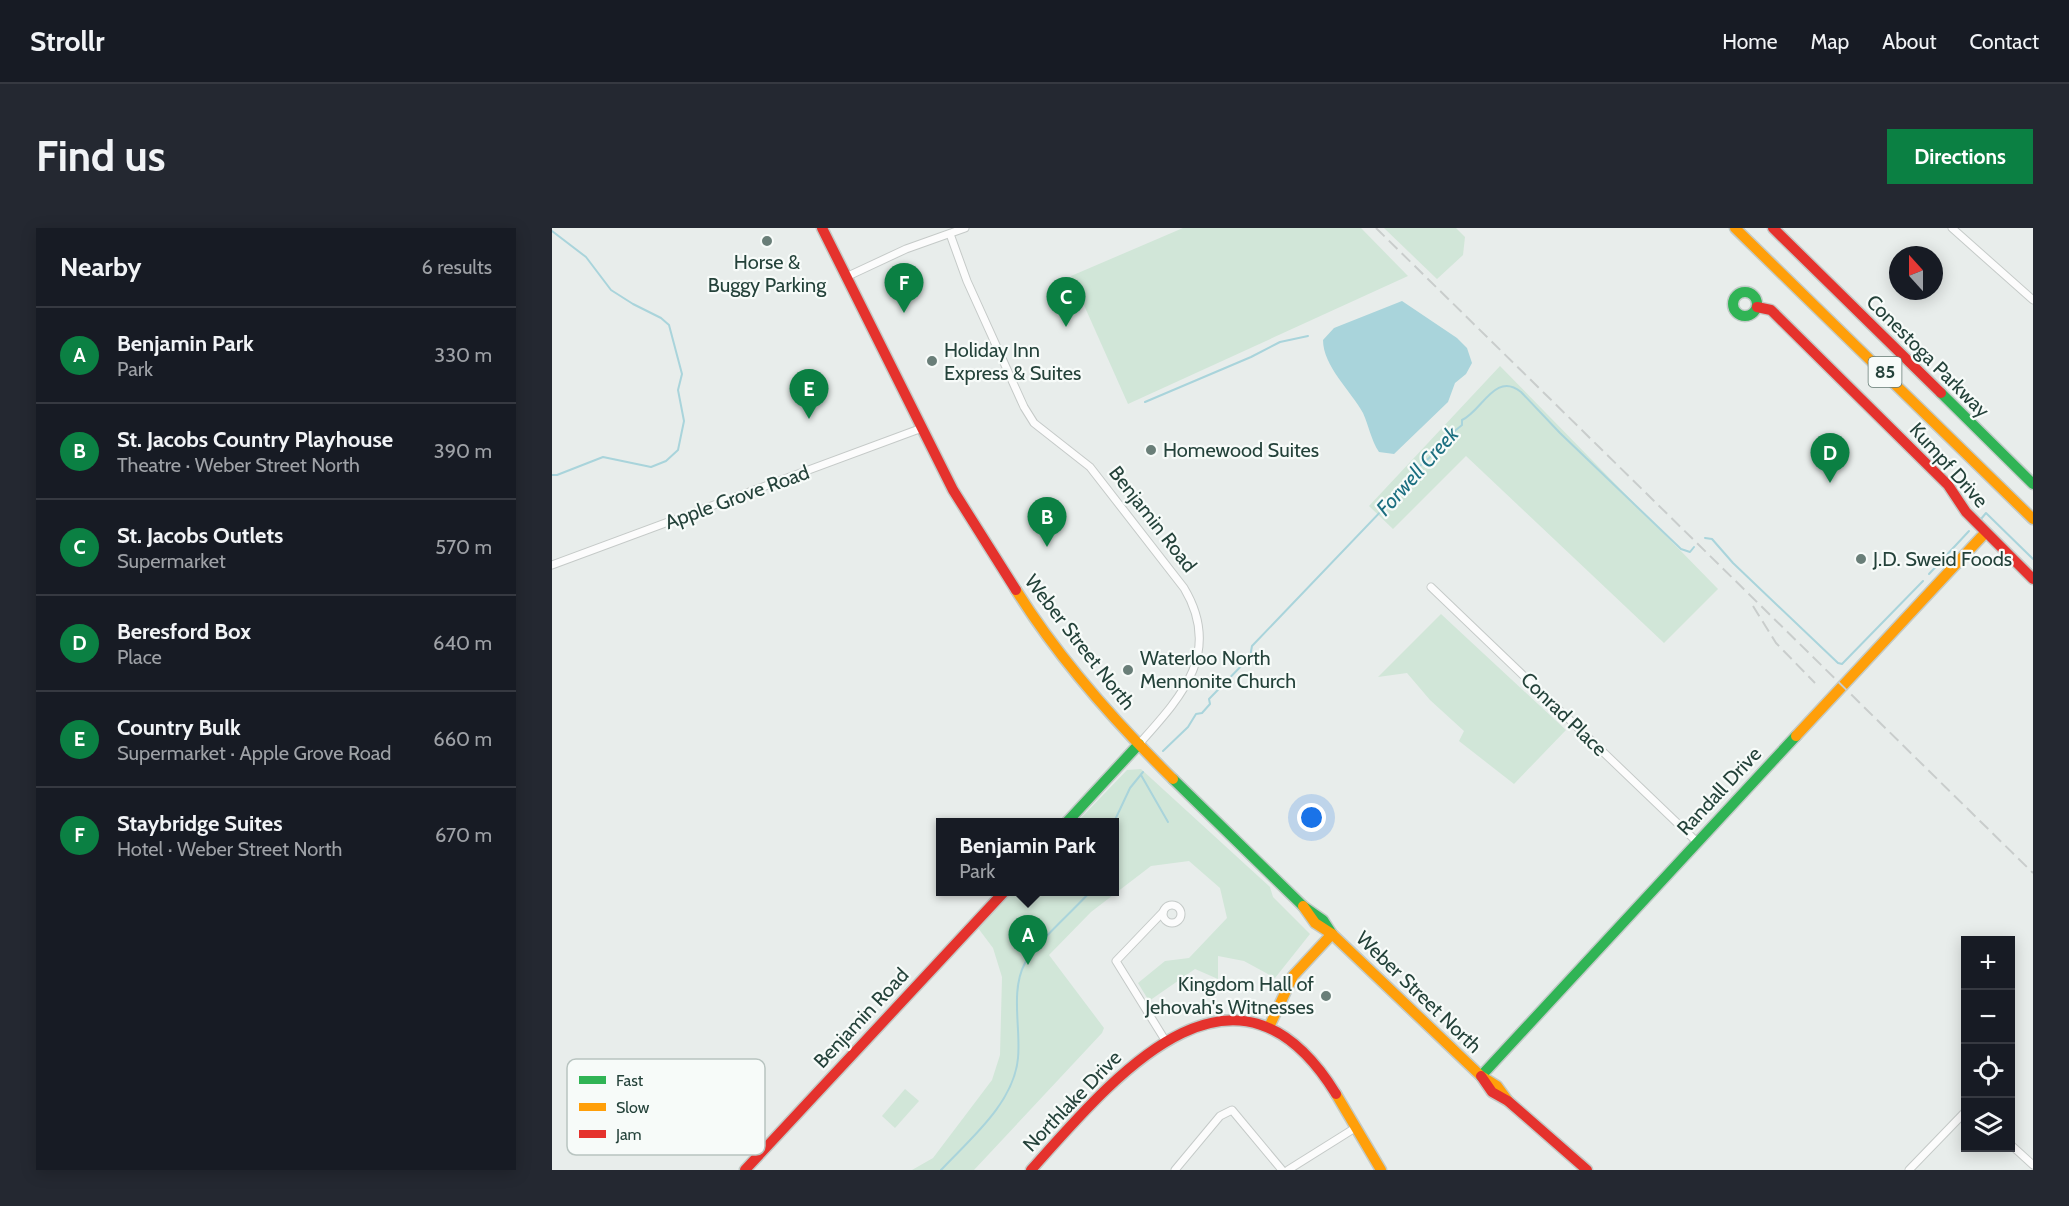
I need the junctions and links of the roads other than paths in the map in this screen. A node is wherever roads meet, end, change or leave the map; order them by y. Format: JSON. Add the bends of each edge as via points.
{"nodes":[{"id":1,"x":822,"y":228,"type":"edge"},
{"id":2,"x":966,"y":228,"type":"edge"},
{"id":3,"x":1735,"y":228,"type":"edge"},
{"id":4,"x":1773,"y":228,"type":"edge"},
{"id":5,"x":1780,"y":228,"type":"edge"},
{"id":6,"x":1952,"y":228,"type":"edge"},
{"id":7,"x":950,"y":234,"type":"junction"},
{"id":8,"x":1807,"y":261,"type":"junction"},
{"id":9,"x":846,"y":277,"type":"junction"},
{"id":10,"x":2033,"y":300,"type":"edge"},
{"id":11,"x":1757,"y":307,"type":"dead end"},
{"id":12,"x":922,"y":428,"type":"junction"},
{"id":13,"x":2033,"y":484,"type":"edge"},
{"id":14,"x":2033,"y":519,"type":"edge"},
{"id":15,"x":1985,"y":532,"type":"junction"},
{"id":16,"x":552,"y":565,"type":"edge"},
{"id":17,"x":2033,"y":579,"type":"edge"},
{"id":18,"x":1431,"y":587,"type":"dead end"},
{"id":19,"x":1139,"y":744,"type":"junction"},
{"id":20,"x":1071,"y":818,"type":"edge"},
{"id":21,"x":1696,"y":841,"type":"junction"},
{"id":22,"x":999,"y":896,"type":"edge"},
{"id":23,"x":1164,"y":912,"type":"dead end"},
{"id":24,"x":1332,"y":934,"type":"junction"},
{"id":25,"x":1269,"y":1027,"type":"junction"},
{"id":26,"x":1166,"y":1040,"type":"junction"},
{"id":27,"x":1481,"y":1076,"type":"junction"},
{"id":28,"x":1961,"y":1115,"type":"edge"},
{"id":29,"x":1355,"y":1128,"type":"junction"},
{"id":30,"x":765,"y":1148,"type":"edge"},
{"id":31,"x":2015,"y":1149,"type":"edge"},
{"id":32,"x":759,"y":1155,"type":"edge"},
{"id":33,"x":2033,"y":1165,"type":"edge"},
{"id":34,"x":745,"y":1170,"type":"edge"},
{"id":35,"x":1031,"y":1170,"type":"edge"},
{"id":36,"x":1175,"y":1170,"type":"edge"},
{"id":37,"x":1282,"y":1170,"type":"edge"},
{"id":38,"x":1288,"y":1170,"type":"edge"},
{"id":39,"x":1381,"y":1170,"type":"edge"},
{"id":40,"x":1587,"y":1170,"type":"edge"},
{"id":41,"x":1909,"y":1170,"type":"edge"}],
"edges":[{"from":1,"to":9,"type":"main road","name":"Weber Street North"},
{"from":2,"to":7,"type":"street"},
{"from":3,"to":14,"type":"main road","name":"Conestoga Parkway","number":"85"},
{"from":4,"to":8,"type":"main road","name":"Conestoga Parkway","number":"85"},
{"from":5,"to":8,"type":"main road"},
{"from":6,"to":10,"type":"street"},
{"from":7,"to":9,"type":"street"},
{"from":7,"to":19,"type":"street","name":"Benjamin Road","via":[[1034,423],[1090,467],[1193,605],[1199,634],[1191,677],[1182,695]]},
{"from":8,"to":13,"type":"main road","name":"Conestoga Parkway","number":"85"},
{"from":9,"to":12,"type":"main road","name":"Weber Street North"},
{"from":11,"to":15,"type":"main road","name":"Kumpf Drive","via":[[1771,310],[1948,485]]},
{"from":12,"to":16,"type":"street","name":"Apple Grove Road"},
{"from":12,"to":19,"type":"main road","name":"Weber Street North","via":[[954,490],[1038,625]]},
{"from":15,"to":17,"type":"main road","name":"Kumpf Drive"},
{"from":15,"to":21,"type":"main road","name":"Randall Drive"},
{"from":18,"to":21,"type":"street","name":"Conrad Place"},
{"from":19,"to":20,"type":"main road","name":"Benjamin Road"},
{"from":19,"to":24,"type":"main road","name":"Weber Street North","via":[[1303,906],[1323,920]]},
{"from":21,"to":27,"type":"main road","name":"Randall Drive"},
{"from":22,"to":30,"type":"main road","name":"Benjamin Road"},
{"from":23,"to":26,"type":"street","via":[[1116,961]]},
{"from":24,"to":25,"type":"main road","via":[[1285,985]]},
{"from":24,"to":27,"type":"main road","name":"Weber Street North"},
{"from":25,"to":26,"type":"main road","name":"Northlake Drive","via":[[1214,1021]]},
{"from":25,"to":29,"type":"main road","name":"Northlake Drive","via":[[1310,1058]]},
{"from":26,"to":35,"type":"main road","name":"Northlake Drive","via":[[1116,1076]]},
{"from":27,"to":40,"type":"main road","name":"Weber Street North","via":[[1497,1097],[1508,1101]]},
{"from":28,"to":41,"type":"street"},
{"from":29,"to":38,"type":"street"},
{"from":29,"to":39,"type":"main road","name":"Northlake Drive"},
{"from":31,"to":33,"type":"street"},
{"from":32,"to":34,"type":"main road","name":"Benjamin Road"},
{"from":36,"to":37,"type":"street","via":[[1220,1116],[1232,1110]]}]}
